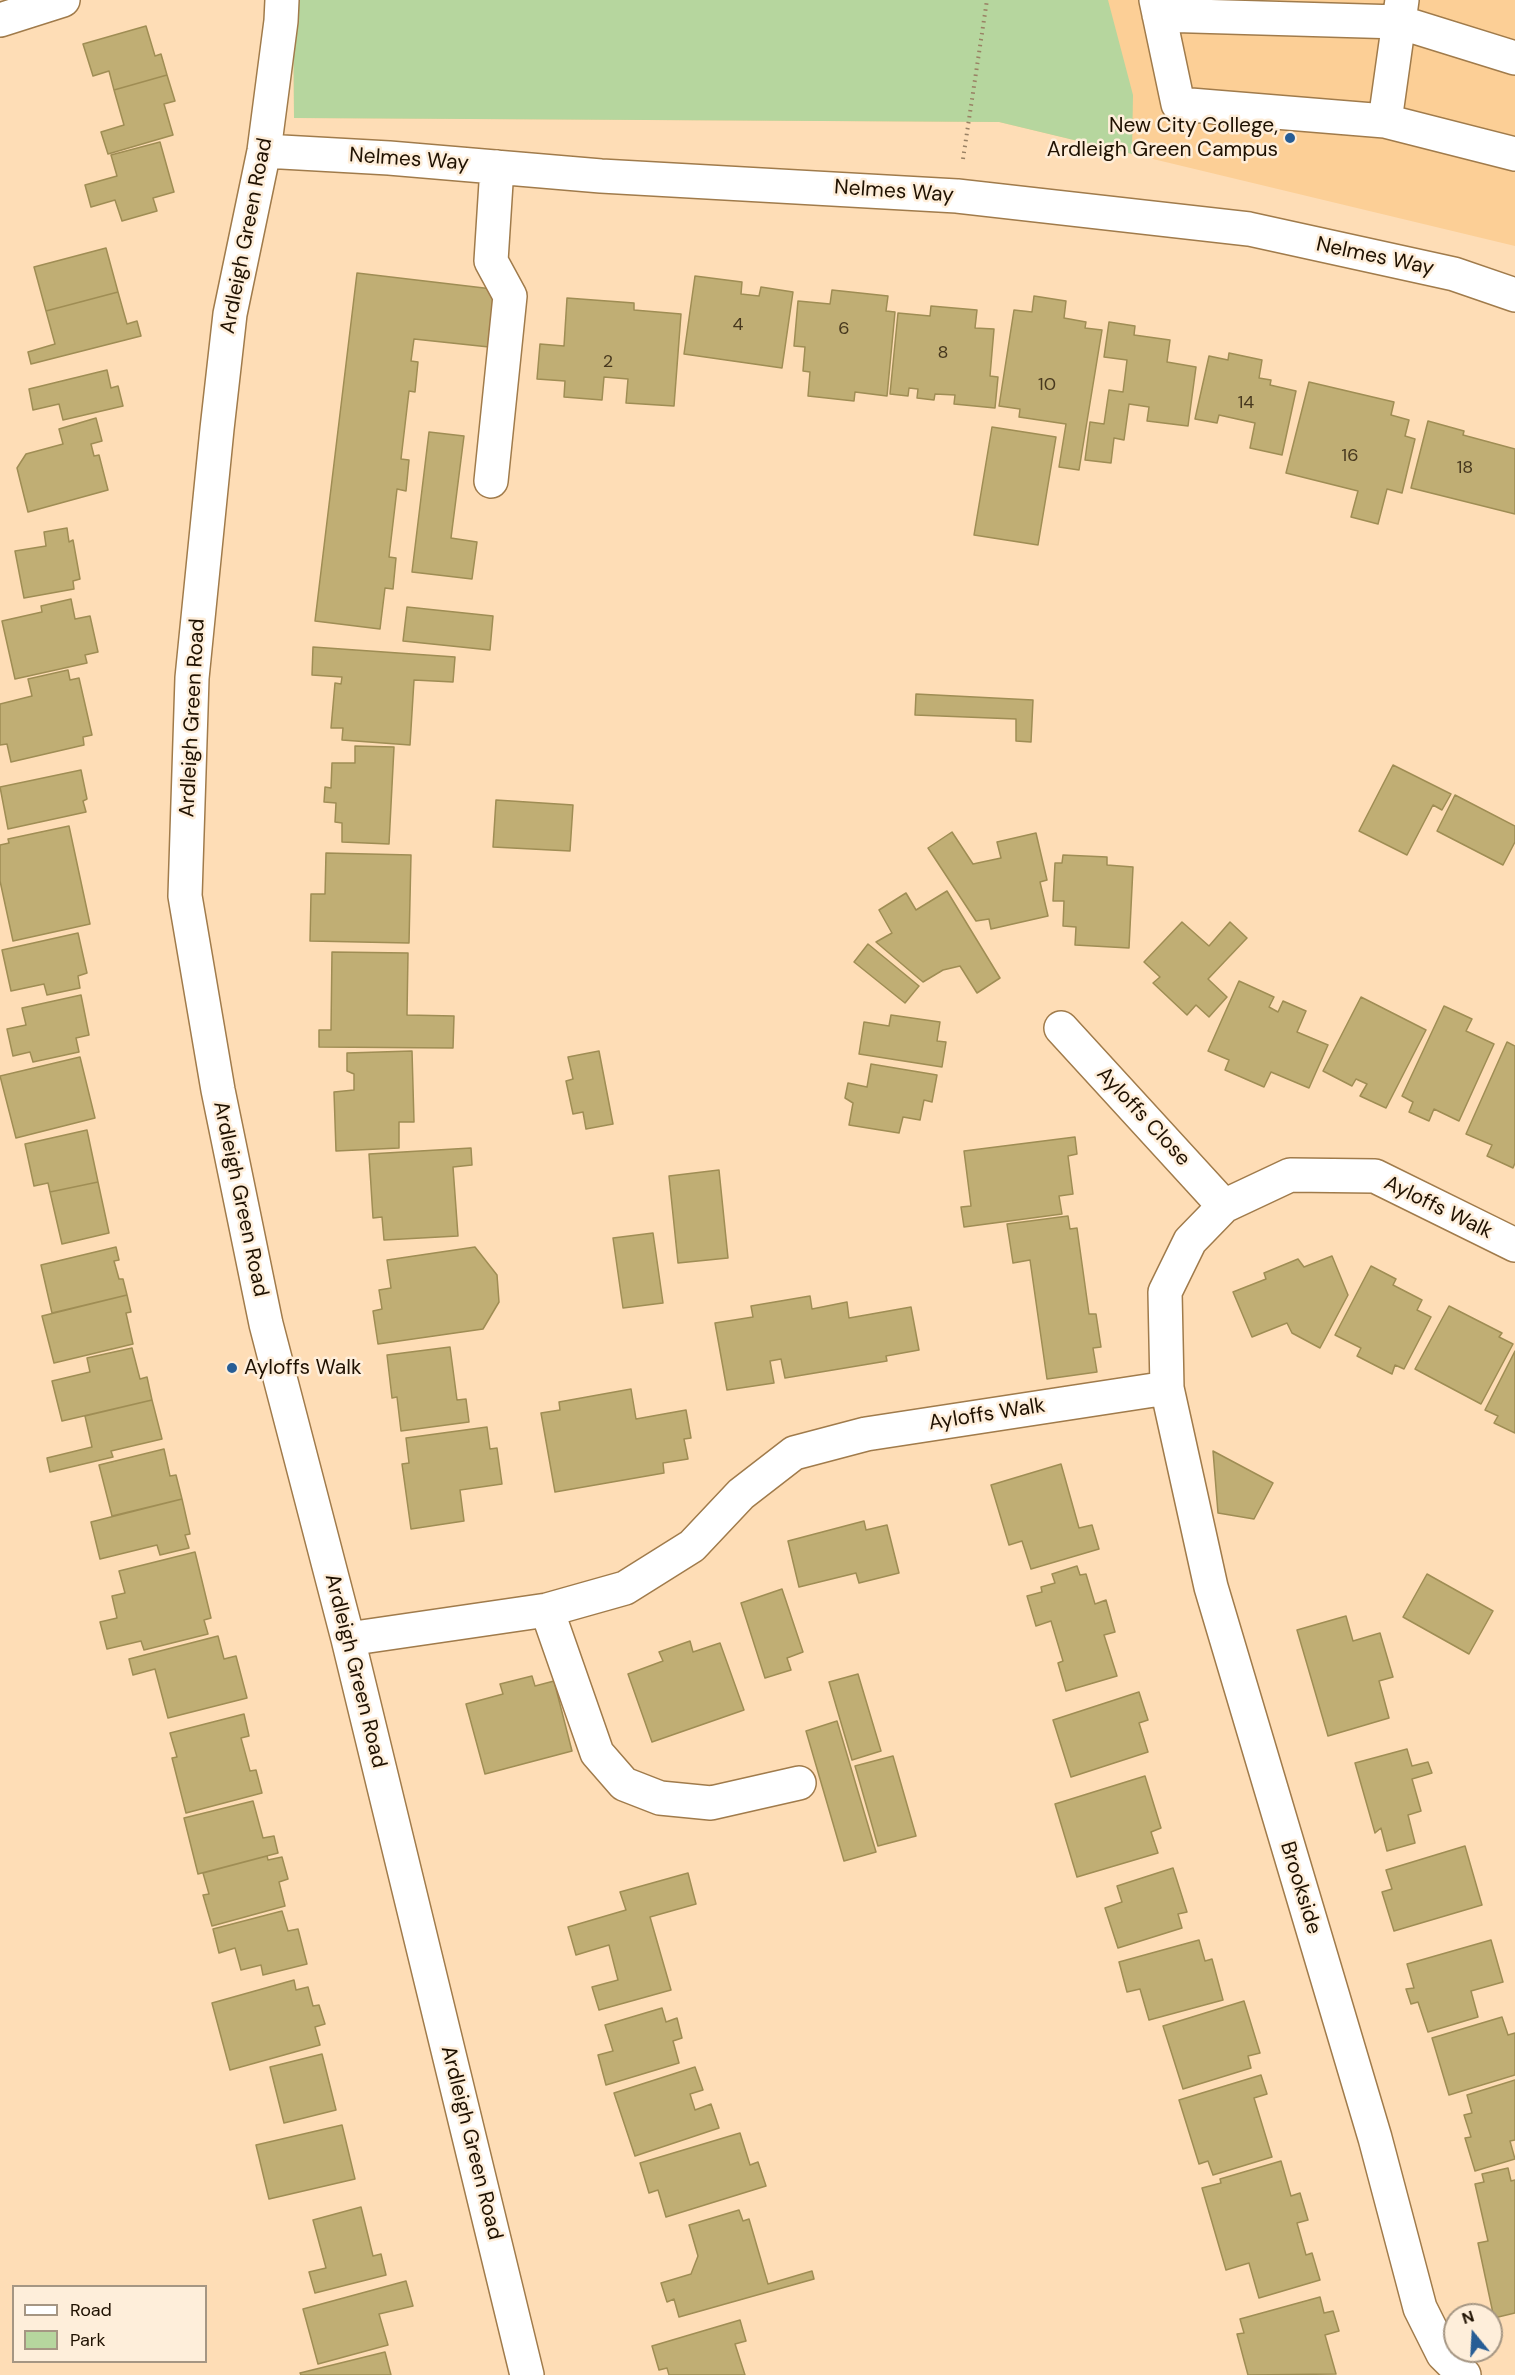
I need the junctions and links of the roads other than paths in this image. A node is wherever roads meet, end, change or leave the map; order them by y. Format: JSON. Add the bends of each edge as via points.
{"nodes":[{"id":1,"x":63,"y":0,"type":"edge"},
{"id":2,"x":282,"y":0,"type":"edge"},
{"id":3,"x":1157,"y":7,"type":"edge"},
{"id":4,"x":1400,"y":11,"type":"edge"},
{"id":5,"x":0,"y":20,"type":"edge"},
{"id":6,"x":1515,"y":58,"type":"edge"},
{"id":7,"x":1385,"y":121,"type":"junction"},
{"id":8,"x":264,"y":151,"type":"junction"},
{"id":9,"x":1515,"y":154,"type":"edge"},
{"id":10,"x":497,"y":167,"type":"junction"},
{"id":11,"x":1515,"y":295,"type":"edge"},
{"id":12,"x":491,"y":481,"type":"dead end"},
{"id":13,"x":1061,"y":1028,"type":"dead end"},
{"id":14,"x":1224,"y":1206,"type":"junction"},
{"id":15,"x":1515,"y":1245,"type":"edge"},
{"id":16,"x":1167,"y":1388,"type":"junction"},
{"id":17,"x":547,"y":1610,"type":"junction"},
{"id":18,"x":348,"y":1639,"type":"junction"},
{"id":19,"x":799,"y":1783,"type":"dead end"},
{"id":20,"x":528,"y":2375,"type":"edge"},
{"id":21,"x":1464,"y":2375,"type":"edge"}],
"edges":[{"from":1,"to":5,"type":"street"},
{"from":2,"to":8,"type":"street","name":"Ardleigh Green Road"},
{"from":3,"to":4,"type":"street"},
{"from":3,"to":7,"type":"street","via":[[1178,104]]},
{"from":4,"to":6,"type":"street"},
{"from":4,"to":7,"type":"street"},
{"from":7,"to":9,"type":"street"},
{"from":8,"to":10,"type":"street","name":"Nelmes Way"},
{"from":8,"to":18,"type":"street","name":"Ardleigh Green Road","via":[[230,315],[217,429],[192,678],[185,896],[218,1090],[266,1324]]},
{"from":10,"to":11,"type":"street","name":"Nelmes Way","via":[[957,196],[1249,229],[1454,274]]},
{"from":10,"to":12,"type":"street","via":[[491,261],[510,296]]},
{"from":13,"to":14,"type":"street","name":"Ayloffs Close"},
{"from":14,"to":15,"type":"street","name":"Ayloffs Walk","via":[[1290,1175],[1375,1176]]},
{"from":14,"to":16,"type":"street","name":"Ayloffs Walk","via":[[1190,1241],[1165,1292]]},
{"from":16,"to":17,"type":"street","name":"Ayloffs Walk","via":[[866,1434],[794,1453],[741,1494],[692,1546],[645,1576],[625,1588]]},
{"from":16,"to":21,"type":"street","name":"Brookside","via":[[1211,1587],[1375,2138],[1420,2308],[1443,2354]]},
{"from":17,"to":18,"type":"street","name":"Ayloffs Walk"},
{"from":17,"to":19,"type":"street","via":[[597,1753],[624,1784],[660,1798],[711,1803]]},
{"from":18,"to":20,"type":"street","name":"Ardleigh Green Road"}]}
